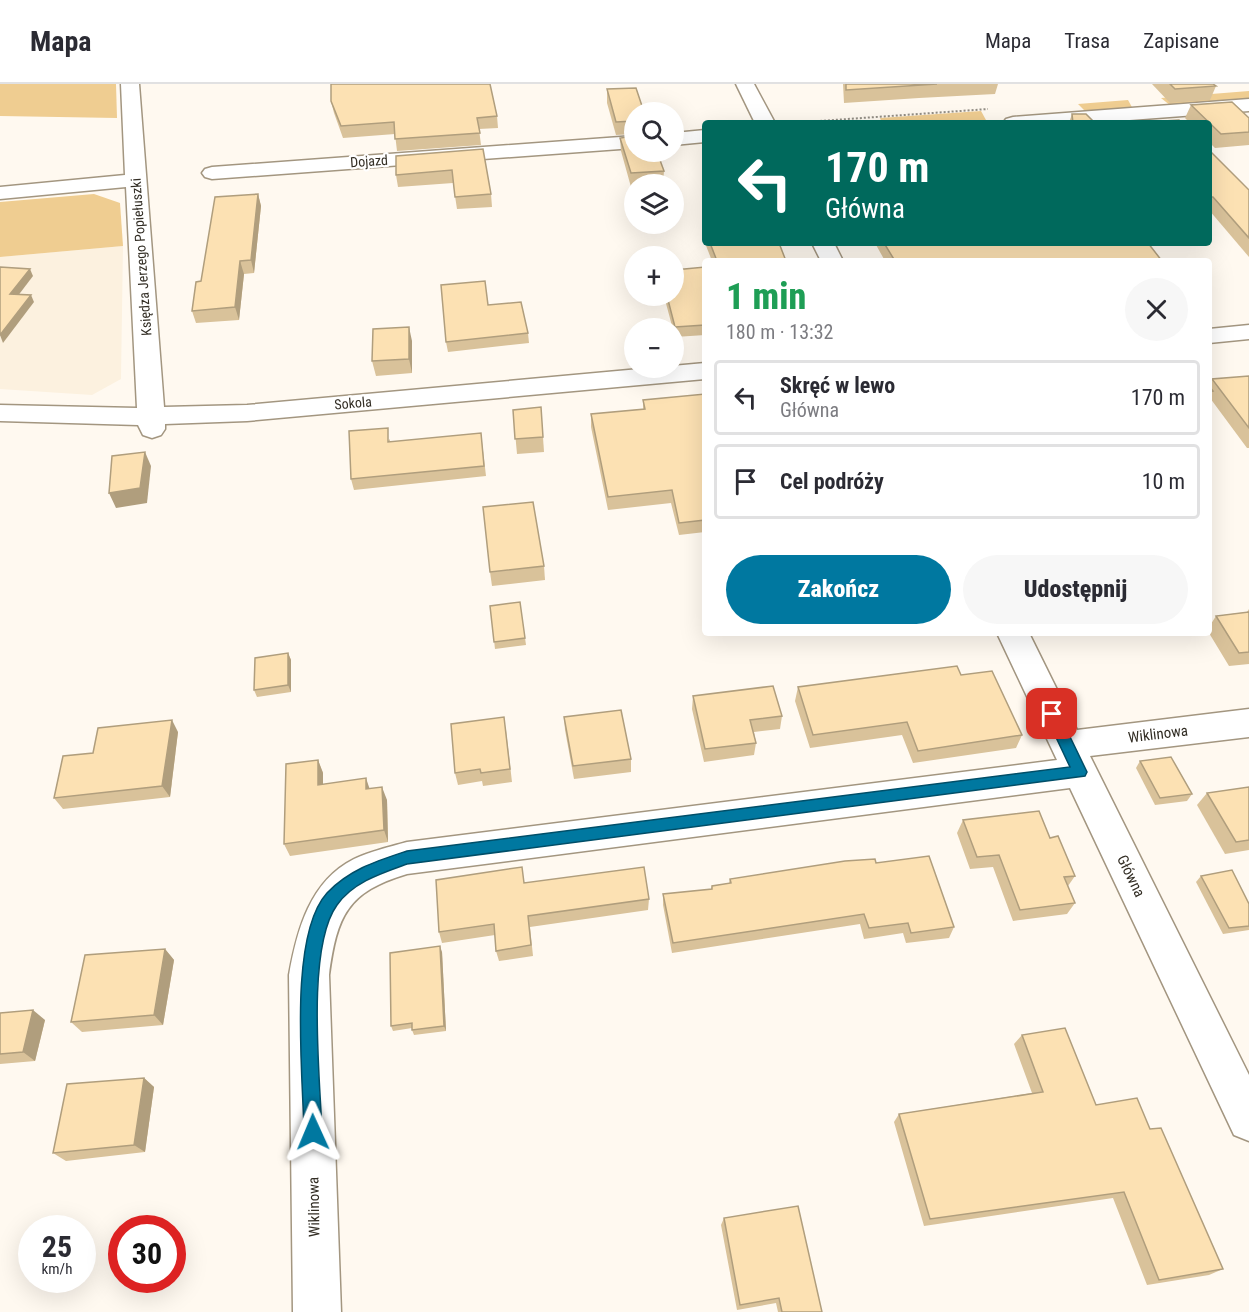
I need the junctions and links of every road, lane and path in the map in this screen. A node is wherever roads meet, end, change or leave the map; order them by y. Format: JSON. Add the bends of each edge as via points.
{"nodes":[{"id":1,"x":130,"y":84,"type":"edge"},
{"id":2,"x":745,"y":84,"type":"edge"},
{"id":3,"x":1249,"y":105,"type":"edge"},
{"id":4,"x":763,"y":120,"type":"edge"},
{"id":5,"x":1052,"y":120,"type":"edge"},
{"id":6,"x":702,"y":136,"type":"edge"},
{"id":7,"x":684,"y":138,"type":"edge"},
{"id":8,"x":624,"y":143,"type":"edge"},
{"id":9,"x":212,"y":173,"type":"dead end"},
{"id":10,"x":136,"y":180,"type":"junction"},
{"id":11,"x":0,"y":193,"type":"edge"},
{"id":12,"x":1249,"y":332,"type":"edge"},
{"id":13,"x":1212,"y":336,"type":"edge"},
{"id":14,"x":702,"y":371,"type":"edge"},
{"id":15,"x":0,"y":413,"type":"edge"},
{"id":16,"x":152,"y":423,"type":"junction"},
{"id":17,"x":1014,"y":636,"type":"edge"},
{"id":18,"x":1249,"y":723,"type":"edge"},
{"id":19,"x":1074,"y":759,"type":"junction"},
{"id":20,"x":1249,"y":1120,"type":"edge"},
{"id":21,"x":317,"y":1312,"type":"edge"}],
"edges":[{"from":1,"to":10,"type":"street","name":"Księdza Jerzego Popiełuszki"},
{"from":2,"to":4,"type":"street"},
{"from":3,"to":5,"type":"street"},
{"from":6,"to":7,"type":"street"},
{"from":8,"to":9,"type":"street","name":"Dojazd"},
{"from":10,"to":11,"type":"street"},
{"from":10,"to":16,"type":"street","name":"Księdza Jerzego Popiełuszki"},
{"from":12,"to":13,"type":"street"},
{"from":14,"to":16,"type":"street","name":"Sokola"},
{"from":15,"to":16,"type":"street","name":"Sokola"},
{"from":17,"to":19,"type":"street","name":"Główna"},
{"from":18,"to":19,"type":"street","name":"Wiklinowa"},
{"from":19,"to":20,"type":"street","name":"Główna"},
{"from":19,"to":21,"type":"street","name":"Wiklinowa","via":[[407,858],[364,872],[332,899],[316,931],[309,975]]}]}
